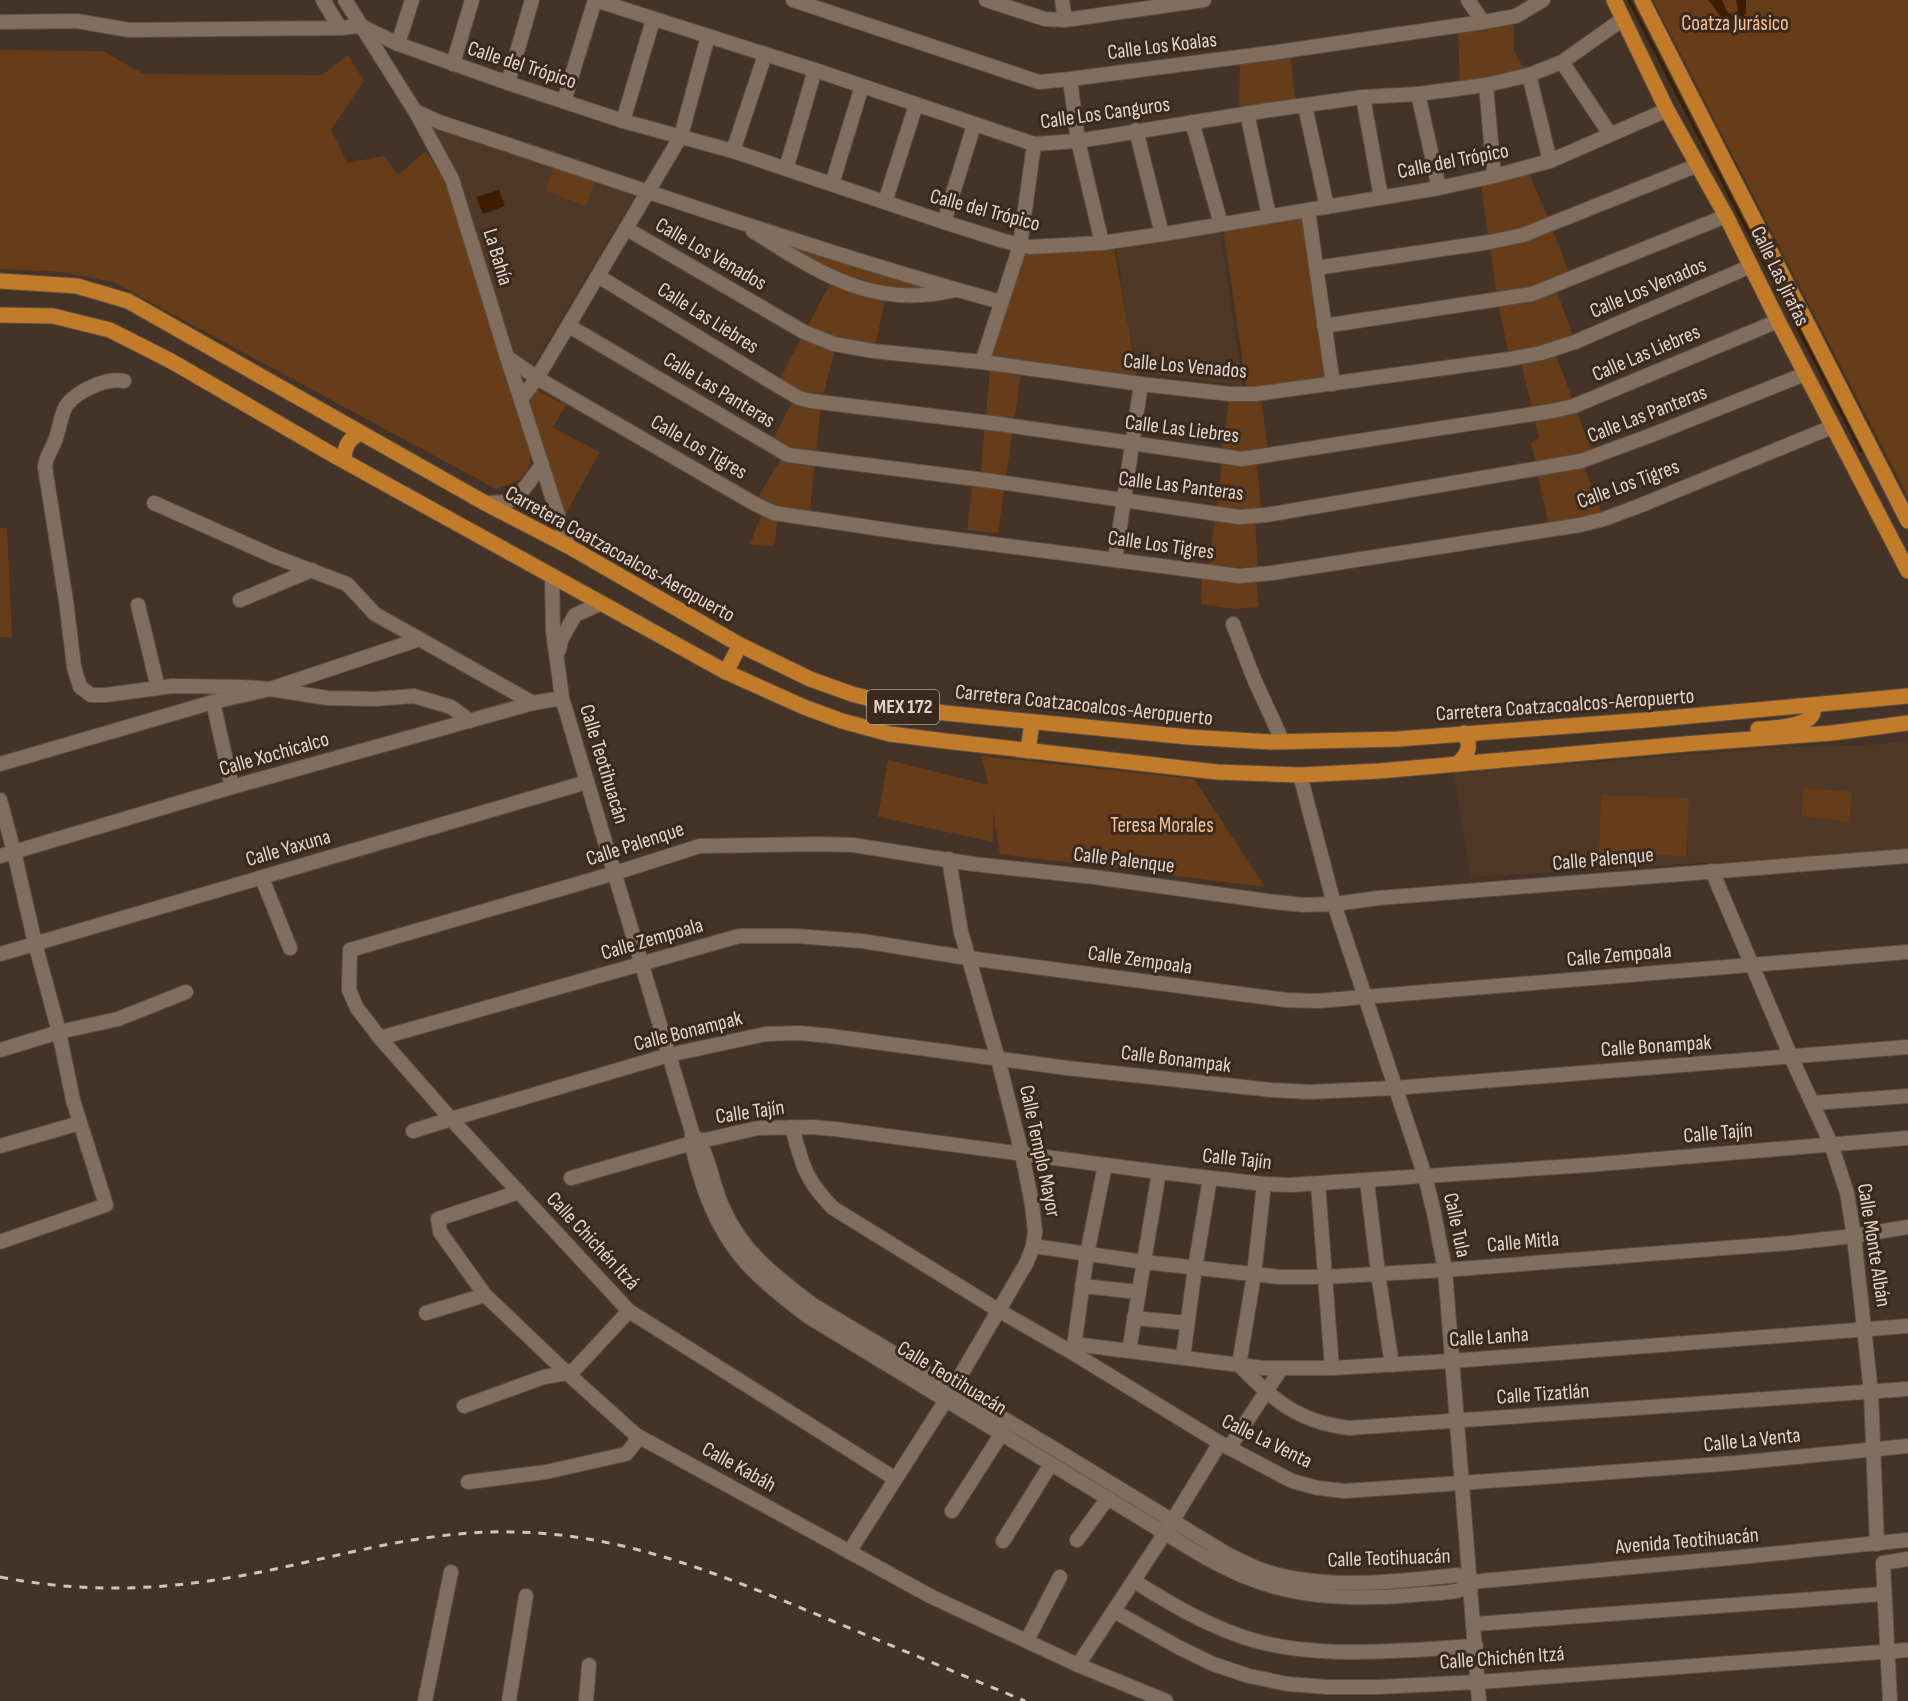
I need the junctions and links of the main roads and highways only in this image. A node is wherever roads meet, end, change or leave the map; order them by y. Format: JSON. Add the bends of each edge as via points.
{"nodes":[{"id":1,"x":1614,"y":0,"type":"edge"},
{"id":2,"x":1642,"y":0,"type":"edge"},
{"id":3,"x":0,"y":281,"type":"edge"},
{"id":4,"x":0,"y":315,"type":"edge"},
{"id":5,"x":361,"y":434,"type":"junction"},
{"id":6,"x":1877,"y":460,"type":"junction"},
{"id":7,"x":344,"y":461,"type":"junction"},
{"id":8,"x":1856,"y":471,"type":"junction"},
{"id":9,"x":1908,"y":521,"type":"edge"},
{"id":10,"x":1908,"y":572,"type":"edge"},
{"id":11,"x":740,"y":645,"type":"junction"},
{"id":12,"x":726,"y":672,"type":"junction"},
{"id":13,"x":1908,"y":696,"type":"edge"},
{"id":14,"x":1815,"y":706,"type":"junction"},
{"id":15,"x":1032,"y":722,"type":"junction"},
{"id":16,"x":1908,"y":723,"type":"edge"},
{"id":17,"x":1464,"y":733,"type":"junction"},
{"id":18,"x":1685,"y":744,"type":"junction"},
{"id":19,"x":1028,"y":751,"type":"junction"},
{"id":20,"x":1457,"y":764,"type":"junction"}],
"edges":[{"from":1,"to":8,"type":"main road","name":"Calle Las Jirafas","via":[[1667,110],[1726,216]]},
{"from":2,"to":6,"type":"main road","name":"Calle Las Jirafas"},
{"from":3,"to":5,"type":"main road","name":"Carretera Coatzacoalcos-Aeropuerto","number":"MEX 172","via":[[77,286],[128,301]]},
{"from":4,"to":7,"type":"main road","number":"MEX 172","via":[[54,316],[110,330]]},
{"from":5,"to":7,"type":"main road","via":[[348,443]]},
{"from":5,"to":11,"type":"main road","name":"Carretera Coatzacoalcos-Aeropuerto","number":"MEX 172"},
{"from":6,"to":8,"type":"main road"},
{"from":6,"to":9,"type":"main road","name":"Calle Las Jirafas"},
{"from":7,"to":12,"type":"main road","number":"MEX 172"},
{"from":8,"to":10,"type":"main road","name":"Calle Las Jirafas"},
{"from":11,"to":12,"type":"main road"},
{"from":11,"to":15,"type":"main road","name":"Carretera Coatzacoalcos-Aeropuerto","number":"MEX 172","via":[[810,679],[852,694],[898,706]]},
{"from":12,"to":19,"type":"main road","number":"MEX 172","via":[[804,707],[890,734]]},
{"from":13,"to":14,"type":"main road","name":"Carretera Coatzacoalcos-Aeropuerto","number":"MEX 172"},
{"from":14,"to":17,"type":"main road","name":"Carretera Coatzacoalcos-Aeropuerto","number":"MEX 172"},
{"from":14,"to":18,"type":"main road","via":[[1809,719],[1798,724],[1717,734]]},
{"from":15,"to":17,"type":"main road","name":"Carretera Coatzacoalcos-Aeropuerto","number":"MEX 172","via":[[1283,742],[1386,740]]},
{"from":15,"to":19,"type":"main road"},
{"from":16,"to":18,"type":"main road","number":"MEX 172"},
{"from":17,"to":20,"type":"main road","via":[[1467,754]]},
{"from":18,"to":20,"type":"main road","number":"MEX 172"},
{"from":19,"to":20,"type":"main road","number":"MEX 172","via":[[1217,772],[1300,775]]}]}
